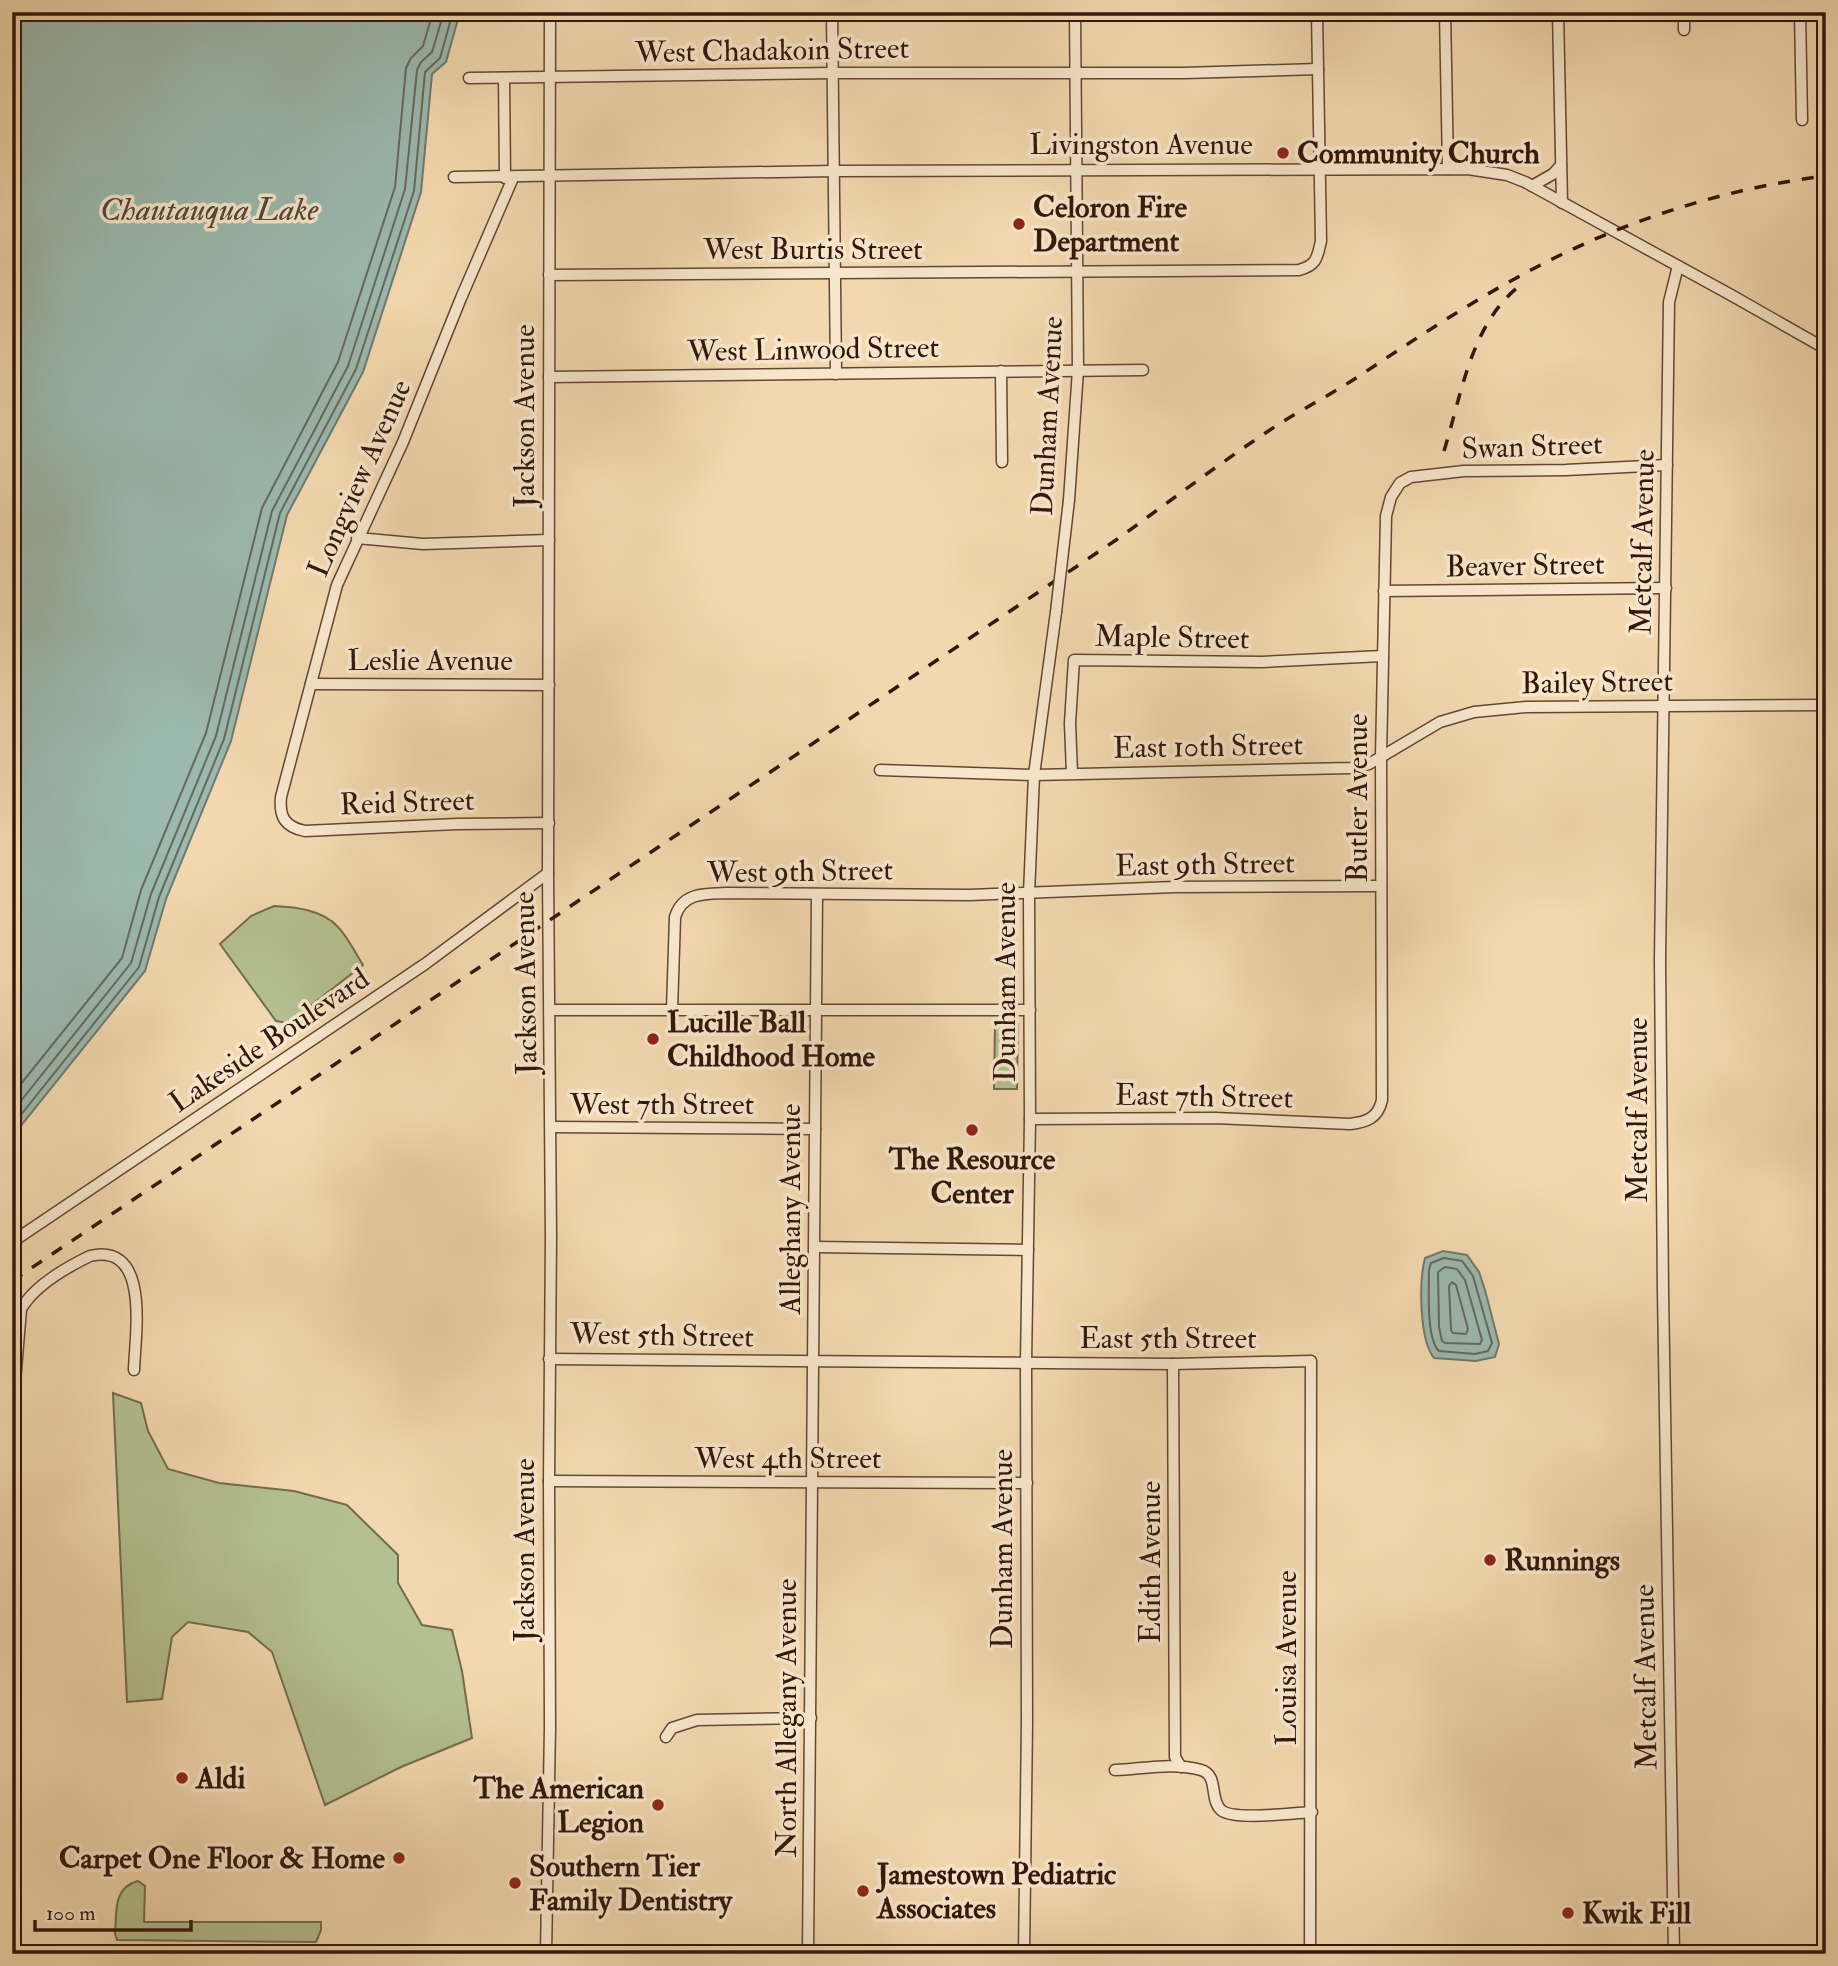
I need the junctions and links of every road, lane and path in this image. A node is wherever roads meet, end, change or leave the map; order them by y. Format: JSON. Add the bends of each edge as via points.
{"nodes":[{"id":1,"x":550,"y":12,"type":"edge"},
{"id":2,"x":832,"y":12,"type":"edge"},
{"id":3,"x":1075,"y":12,"type":"edge"},
{"id":4,"x":1317,"y":12,"type":"edge"},
{"id":5,"x":1445,"y":12,"type":"edge"},
{"id":6,"x":1558,"y":12,"type":"edge"},
{"id":7,"x":1684,"y":12,"type":"edge"},
{"id":8,"x":1800,"y":12,"type":"edge"},
{"id":9,"x":1684,"y":30,"type":"dead end"},
{"id":10,"x":1318,"y":69,"type":"junction"},
{"id":11,"x":833,"y":73,"type":"junction"},
{"id":12,"x":1076,"y":73,"type":"junction"},
{"id":13,"x":469,"y":78,"type":"dead end"},
{"id":14,"x":504,"y":78,"type":"junction"},
{"id":15,"x":550,"y":78,"type":"junction"},
{"id":16,"x":1802,"y":120,"type":"dead end"},
{"id":17,"x":1561,"y":165,"type":"junction"},
{"id":18,"x":1320,"y":168,"type":"junction"},
{"id":19,"x":1077,"y":169,"type":"junction"},
{"id":20,"x":1448,"y":169,"type":"junction"},
{"id":21,"x":835,"y":171,"type":"junction"},
{"id":22,"x":550,"y":175,"type":"junction"},
{"id":23,"x":454,"y":177,"type":"dead end"},
{"id":24,"x":509,"y":178,"type":"junction"},
{"id":25,"x":1532,"y":186,"type":"junction"},
{"id":26,"x":1562,"y":203,"type":"junction"},
{"id":27,"x":1678,"y":266,"type":"junction"},
{"id":28,"x":1078,"y":272,"type":"junction"},
{"id":29,"x":835,"y":273,"type":"junction"},
{"id":30,"x":549,"y":275,"type":"junction"},
{"id":31,"x":1826,"y":349,"type":"edge"},
{"id":32,"x":1078,"y":370,"type":"junction"},
{"id":33,"x":1143,"y":370,"type":"dead end"},
{"id":34,"x":1000,"y":372,"type":"junction"},
{"id":35,"x":836,"y":374,"type":"junction"},
{"id":36,"x":549,"y":377,"type":"junction"},
{"id":37,"x":1002,"y":462,"type":"dead end"},
{"id":38,"x":1667,"y":466,"type":"junction"},
{"id":39,"x":1400,"y":483,"type":"joint"},
{"id":40,"x":357,"y":538,"type":"junction"},
{"id":41,"x":549,"y":540,"type":"junction"},
{"id":42,"x":1666,"y":588,"type":"junction"},
{"id":43,"x":1384,"y":591,"type":"junction"},
{"id":44,"x":1382,"y":656,"type":"junction"},
{"id":45,"x":311,"y":684,"type":"junction"},
{"id":46,"x":549,"y":685,"type":"junction"},
{"id":47,"x":1664,"y":704,"type":"junction"},
{"id":48,"x":1826,"y":705,"type":"edge"},
{"id":49,"x":1381,"y":757,"type":"junction"},
{"id":50,"x":880,"y":770,"type":"dead end"},
{"id":51,"x":1072,"y":773,"type":"junction"},
{"id":52,"x":1034,"y":775,"type":"junction"},
{"id":53,"x":280,"y":807,"type":"joint"},
{"id":54,"x":549,"y":823,"type":"junction"},
{"id":55,"x":548,"y":873,"type":"junction"},
{"id":56,"x":1381,"y":886,"type":"junction"},
{"id":57,"x":817,"y":894,"type":"junction"},
{"id":58,"x":1029,"y":894,"type":"junction"},
{"id":59,"x":551,"y":1010,"type":"junction"},
{"id":60,"x":672,"y":1010,"type":"junction"},
{"id":61,"x":817,"y":1010,"type":"junction"},
{"id":62,"x":1030,"y":1010,"type":"junction"},
{"id":63,"x":1376,"y":1115,"type":"joint"},
{"id":64,"x":1030,"y":1119,"type":"junction"},
{"id":65,"x":551,"y":1127,"type":"junction"},
{"id":66,"x":815,"y":1129,"type":"junction"},
{"id":67,"x":12,"y":1242,"type":"edge"},
{"id":68,"x":815,"y":1247,"type":"junction"},
{"id":69,"x":1028,"y":1250,"type":"junction"},
{"id":70,"x":549,"y":1359,"type":"junction"},
{"id":71,"x":814,"y":1361,"type":"junction"},
{"id":72,"x":1026,"y":1362,"type":"junction"},
{"id":73,"x":1311,"y":1362,"type":"joint"},
{"id":74,"x":1173,"y":1363,"type":"junction"},
{"id":75,"x":134,"y":1370,"type":"dead end"},
{"id":76,"x":12,"y":1419,"type":"edge"},
{"id":77,"x":549,"y":1481,"type":"junction"},
{"id":78,"x":813,"y":1483,"type":"junction"},
{"id":79,"x":1027,"y":1483,"type":"junction"},
{"id":80,"x":811,"y":1718,"type":"junction"},
{"id":81,"x":666,"y":1737,"type":"dead end"},
{"id":82,"x":1178,"y":1763,"type":"junction"},
{"id":83,"x":1115,"y":1770,"type":"dead end"},
{"id":84,"x":1312,"y":1812,"type":"junction"},
{"id":85,"x":546,"y":1954,"type":"edge"},
{"id":86,"x":808,"y":1954,"type":"edge"},
{"id":87,"x":1024,"y":1954,"type":"edge"},
{"id":88,"x":1310,"y":1954,"type":"edge"},
{"id":89,"x":1674,"y":1954,"type":"edge"}],
"edges":[{"from":1,"to":15,"type":"street","name":"Jackson Avenue"},
{"from":2,"to":11,"type":"street"},
{"from":3,"to":12,"type":"street","name":"Dunham Avenue"},
{"from":4,"to":10,"type":"street"},
{"from":5,"to":20,"type":"street"},
{"from":6,"to":17,"type":"street"},
{"from":7,"to":9,"type":"street"},
{"from":8,"to":16,"type":"street"},
{"from":10,"to":12,"type":"street","name":"West Chadakoin Street"},
{"from":10,"to":18,"type":"street"},
{"from":11,"to":12,"type":"street","name":"West Chadakoin Street"},
{"from":11,"to":15,"type":"street","name":"West Chadakoin Street"},
{"from":11,"to":21,"type":"street"},
{"from":12,"to":19,"type":"street","name":"Dunham Avenue"},
{"from":13,"to":14,"type":"street","name":"West Chadakoin Street"},
{"from":14,"to":15,"type":"street","name":"West Chadakoin Street"},
{"from":14,"to":24,"type":"street"},
{"from":15,"to":22,"type":"street","name":"Jackson Avenue"},
{"from":17,"to":25,"type":"street"},
{"from":17,"to":26,"type":"street"},
{"from":18,"to":19,"type":"street","name":"Livingston Avenue"},
{"from":18,"to":20,"type":"street","name":"Livingston Avenue"},
{"from":18,"to":28,"type":"street","name":"West Burtis Street","via":[[1321,241],[1311,267]]},
{"from":19,"to":21,"type":"street","name":"Livingston Avenue"},
{"from":19,"to":28,"type":"street","name":"Dunham Avenue"},
{"from":20,"to":25,"type":"street","name":"Livingston Avenue","via":[[1507,175]]},
{"from":21,"to":22,"type":"street","name":"Livingston Avenue"},
{"from":21,"to":29,"type":"street"},
{"from":22,"to":24,"type":"street","name":"Livingston Avenue"},
{"from":22,"to":30,"type":"street","name":"Jackson Avenue"},
{"from":23,"to":24,"type":"street","name":"Livingston Avenue"},
{"from":24,"to":40,"type":"street","name":"Longview Avenue","via":[[403,442]]},
{"from":25,"to":26,"type":"street","name":"Livingston Avenue"},
{"from":26,"to":27,"type":"street","name":"Livingston Avenue"},
{"from":27,"to":31,"type":"street","name":"Livingston Avenue"},
{"from":27,"to":38,"type":"street","name":"Metcalf Avenue","via":[[1670,302]]},
{"from":28,"to":29,"type":"street","name":"West Burtis Street"},
{"from":28,"to":32,"type":"street","name":"Dunham Avenue"},
{"from":29,"to":30,"type":"street","name":"West Burtis Street"},
{"from":29,"to":35,"type":"street"},
{"from":30,"to":36,"type":"street","name":"Jackson Avenue"},
{"from":32,"to":33,"type":"street","name":"West Linwood Street"},
{"from":32,"to":34,"type":"street","name":"West Linwood Street"},
{"from":32,"to":52,"type":"street","name":"Dunham Avenue","bridge":true,"via":[[1069,500]]},
{"from":34,"to":35,"type":"street","name":"West Linwood Street"},
{"from":34,"to":37,"type":"street"},
{"from":35,"to":36,"type":"street","name":"West Linwood Street"},
{"from":36,"to":41,"type":"street","name":"Jackson Avenue"},
{"from":38,"to":39,"type":"street","name":"Swan Street","via":[[1464,471],[1410,477]]},
{"from":38,"to":42,"type":"street","name":"Metcalf Avenue"},
{"from":39,"to":43,"type":"street","name":"Butler Avenue","via":[[1385,516]]},
{"from":40,"to":41,"type":"street","via":[[423,544]]},
{"from":40,"to":45,"type":"street","name":"Longview Avenue","via":[[337,585]]},
{"from":41,"to":46,"type":"street","name":"Jackson Avenue"},
{"from":42,"to":43,"type":"street","name":"Beaver Street"},
{"from":42,"to":47,"type":"street","name":"Metcalf Avenue"},
{"from":43,"to":44,"type":"street","name":"Butler Avenue"},
{"from":44,"to":49,"type":"street","name":"Butler Avenue"},
{"from":44,"to":51,"type":"street","name":"Maple Street","via":[[1262,662],[1074,660]]},
{"from":45,"to":46,"type":"street","name":"Leslie Avenue"},
{"from":45,"to":53,"type":"street","name":"Longview Avenue"},
{"from":46,"to":54,"type":"street","name":"Jackson Avenue"},
{"from":47,"to":48,"type":"street","name":"Bailey Street"},
{"from":47,"to":49,"type":"street","name":"Bailey Street","via":[[1474,712],[1440,723]]},
{"from":47,"to":89,"type":"street","name":"Metcalf Avenue","via":[[1660,960]]},
{"from":49,"to":51,"type":"street","name":"East 10th Street","via":[[1351,768]]},
{"from":49,"to":56,"type":"street","name":"Butler Avenue"},
{"from":50,"to":52,"type":"street","name":"East 10th Street"},
{"from":51,"to":52,"type":"street","name":"East 10th Street"},
{"from":52,"to":58,"type":"street","name":"Dunham Avenue"},
{"from":53,"to":54,"type":"street","name":"Reid Street","via":[[287,824],[305,831]]},
{"from":54,"to":55,"type":"street","name":"Jackson Avenue"},
{"from":55,"to":59,"type":"street","name":"Jackson Avenue"},
{"from":55,"to":67,"type":"street","name":"Lakeside Boulevard","via":[[425,964]]},
{"from":56,"to":58,"type":"street","name":"East 9th Street","via":[[1174,887]]},
{"from":56,"to":63,"type":"street","name":"Butler Avenue","via":[[1382,1100]]},
{"from":57,"to":58,"type":"street","name":"West 9th Street"},
{"from":57,"to":60,"type":"street","name":"West 9th Street","via":[[719,894],[683,902],[675,917]]},
{"from":57,"to":61,"type":"street","name":"Alleghany Avenue"},
{"from":58,"to":62,"type":"street","name":"Dunham Avenue"},
{"from":59,"to":60,"type":"street"},
{"from":59,"to":65,"type":"street","name":"Jackson Avenue"},
{"from":60,"to":61,"type":"street"},
{"from":61,"to":62,"type":"street"},
{"from":61,"to":66,"type":"street","name":"Alleghany Avenue"},
{"from":62,"to":64,"type":"street","name":"Dunham Avenue"},
{"from":63,"to":64,"type":"street","name":"East 7th Street","via":[[1350,1124],[1215,1118]]},
{"from":64,"to":69,"type":"street","name":"Dunham Avenue"},
{"from":65,"to":66,"type":"street","name":"West 7th Street"},
{"from":65,"to":70,"type":"street","name":"Jackson Avenue"},
{"from":66,"to":68,"type":"street","name":"Alleghany Avenue"},
{"from":68,"to":69,"type":"street"},
{"from":68,"to":71,"type":"street","name":"Alleghany Avenue"},
{"from":69,"to":72,"type":"street","name":"Dunham Avenue"},
{"from":70,"to":71,"type":"street","name":"West 5th Street"},
{"from":70,"to":77,"type":"street","name":"Jackson Avenue"},
{"from":71,"to":72,"type":"street","name":"West 5th Street"},
{"from":71,"to":78,"type":"street","name":"Alleghany Avenue"},
{"from":72,"to":74,"type":"street","name":"East 5th Street"},
{"from":72,"to":79,"type":"street","name":"Dunham Avenue"},
{"from":73,"to":74,"type":"street","name":"East 5th Street"},
{"from":73,"to":84,"type":"street","name":"Louisa Avenue"},
{"from":74,"to":82,"type":"street","name":"Edith Avenue"},
{"from":75,"to":76,"type":"street","via":[[136,1294],[131,1272],[114,1257],[100,1254],[80,1261],[41,1286],[21,1309]]},
{"from":77,"to":78,"type":"street","name":"West 4th Street"},
{"from":77,"to":85,"type":"street","name":"Jackson Avenue"},
{"from":78,"to":79,"type":"street","name":"West 4th Street"},
{"from":78,"to":80,"type":"street","name":"North Allegany Avenue"},
{"from":79,"to":87,"type":"street","name":"Dunham Avenue"},
{"from":80,"to":81,"type":"street","via":[[697,1720],[672,1728]]},
{"from":80,"to":86,"type":"street","name":"North Allegany Avenue"},
{"from":82,"to":83,"type":"street"},
{"from":82,"to":84,"type":"street","via":[[1203,1770],[1212,1779],[1221,1811],[1258,1816]]},
{"from":84,"to":88,"type":"street","name":"Louisa Avenue"}]}
